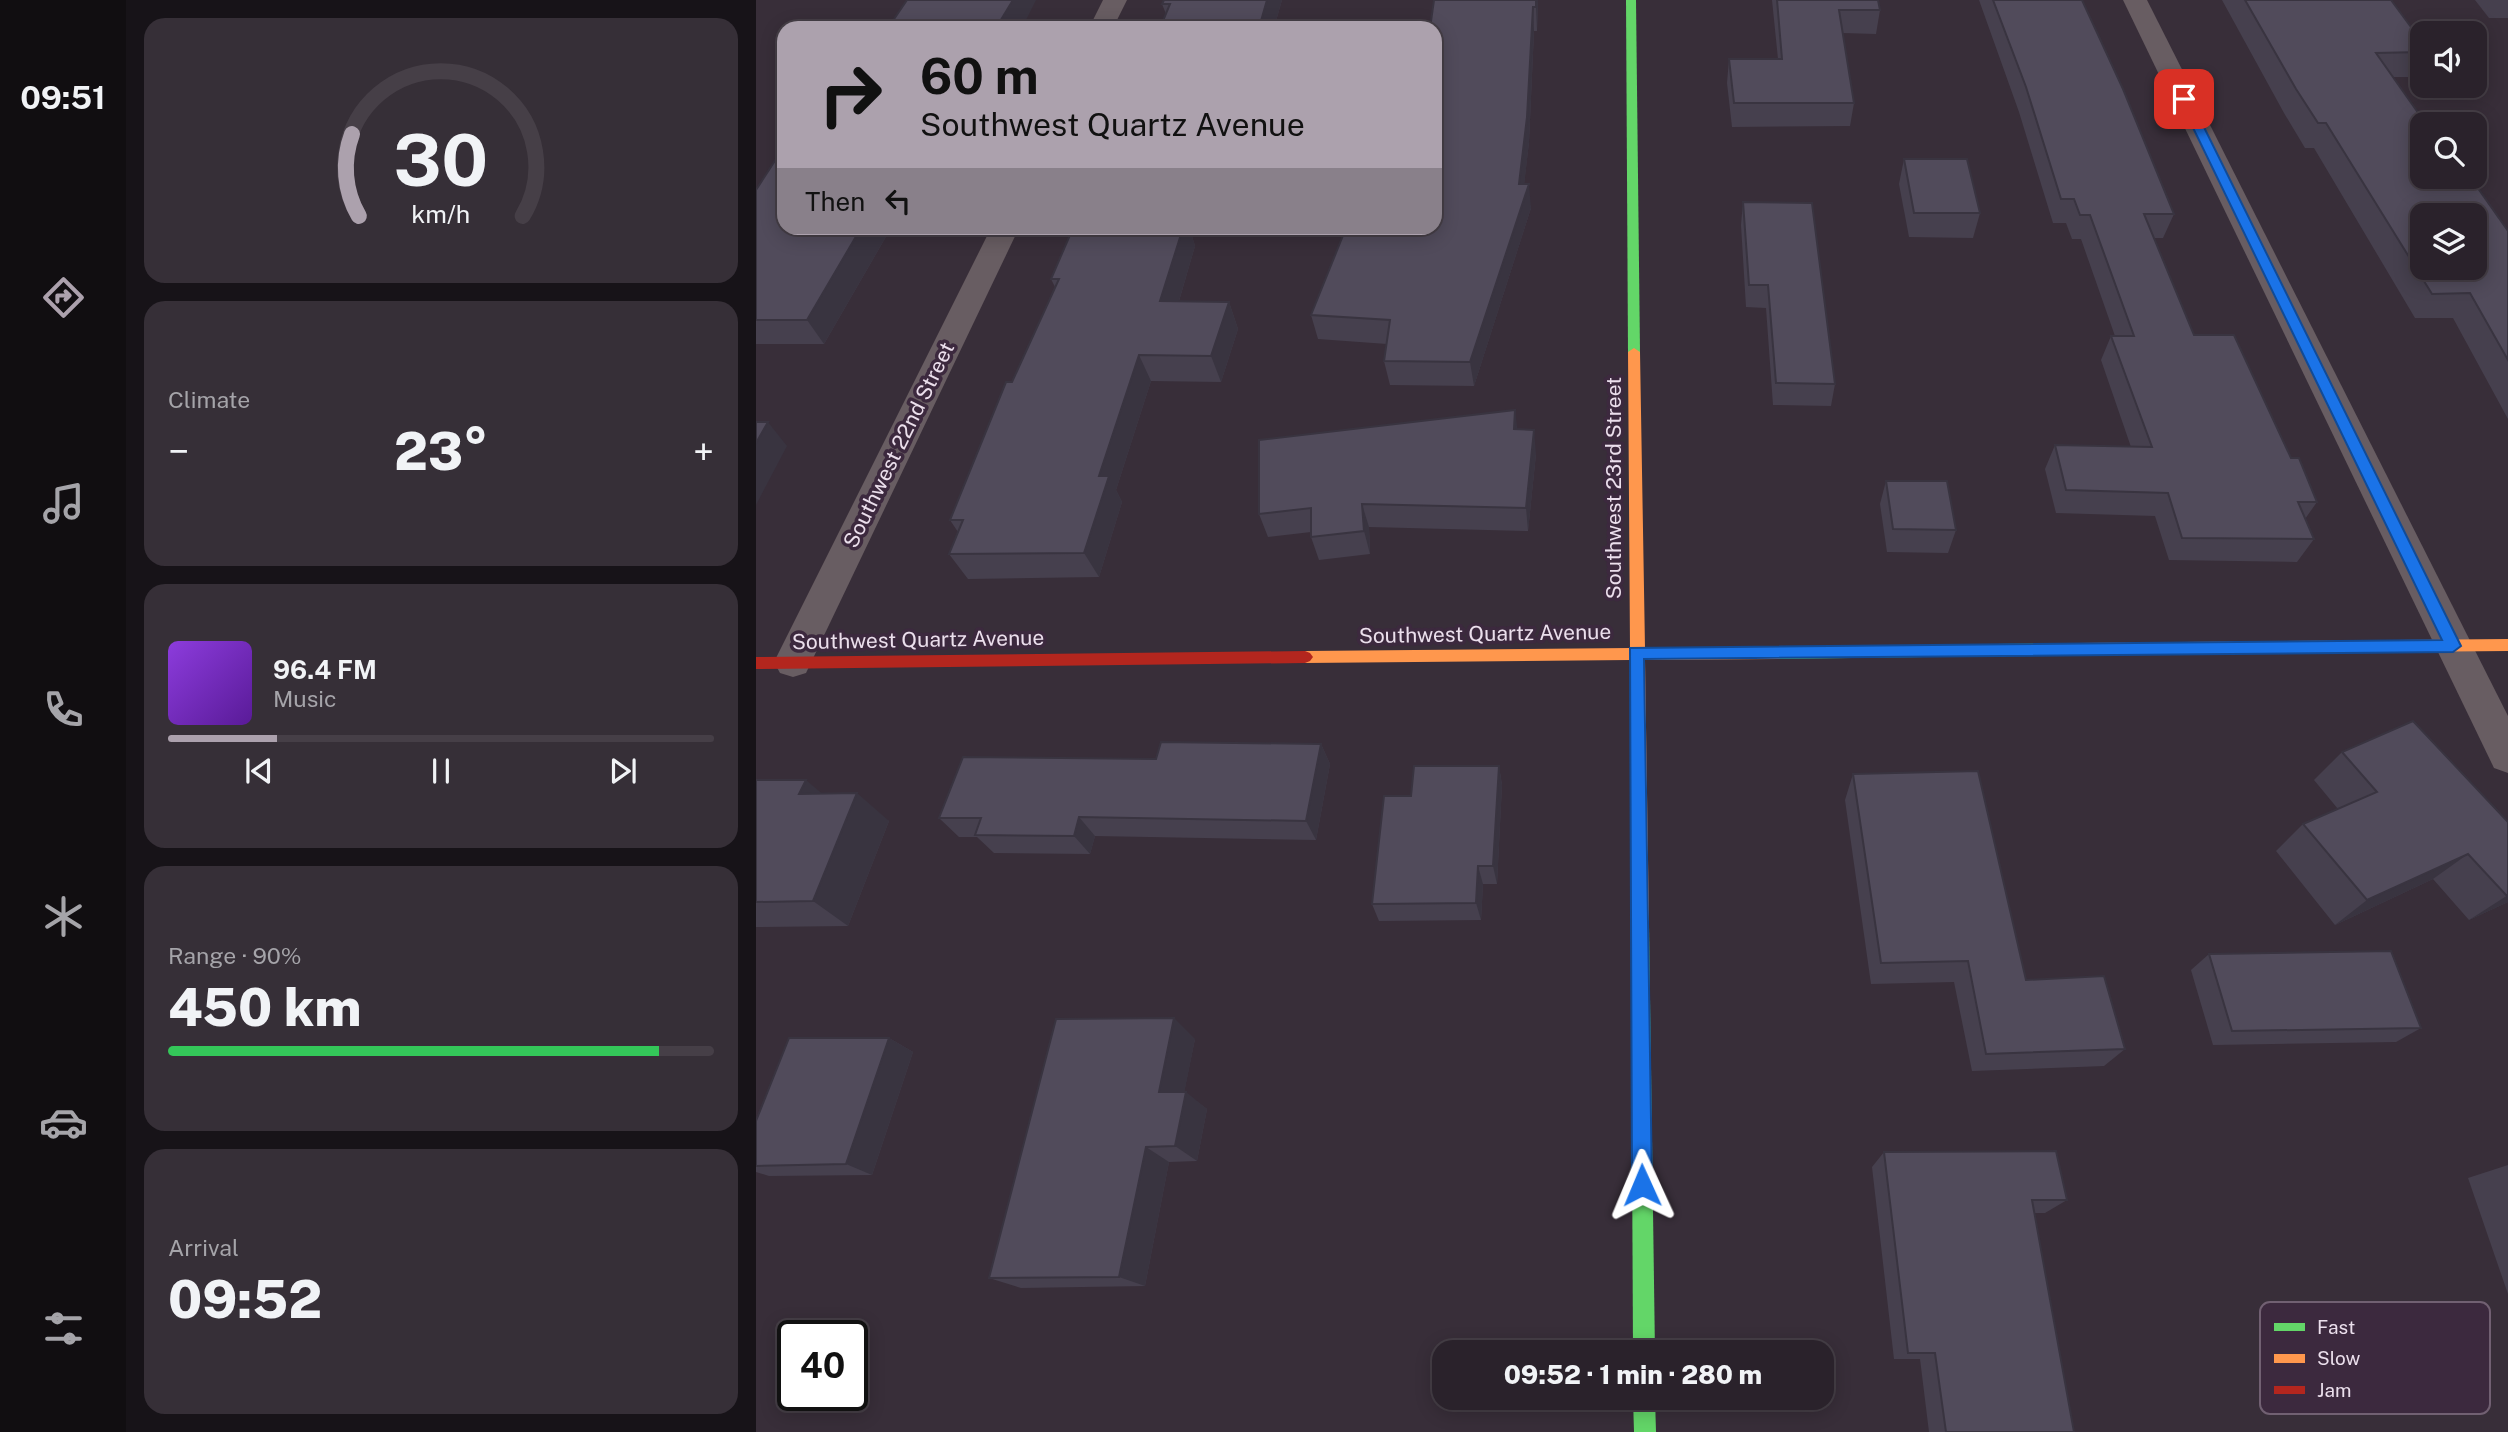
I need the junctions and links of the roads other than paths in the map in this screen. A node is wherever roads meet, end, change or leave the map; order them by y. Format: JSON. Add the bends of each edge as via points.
{"nodes":[{"id":1,"x":1115,"y":0,"type":"edge"},
{"id":2,"x":1631,"y":0,"type":"edge"},
{"id":3,"x":2136,"y":0,"type":"edge"},
{"id":4,"x":1104,"y":21,"type":"edge"},
{"id":5,"x":1001,"y":235,"type":"edge"},
{"id":6,"x":2508,"y":645,"type":"edge"},
{"id":7,"x":2453,"y":646,"type":"junction"},
{"id":8,"x":1636,"y":653,"type":"junction"},
{"id":9,"x":793,"y":662,"type":"junction"},
{"id":10,"x":756,"y":663,"type":"edge"},
{"id":11,"x":2508,"y":756,"type":"edge"},
{"id":12,"x":1644,"y":1340,"type":"edge"},
{"id":13,"x":1644,"y":1410,"type":"edge"},
{"id":14,"x":1645,"y":1432,"type":"edge"}],
"edges":[{"from":1,"to":4,"type":"street"},
{"from":2,"to":8,"type":"street","name":"Southwest 23rd Street"},
{"from":3,"to":7,"type":"street"},
{"from":5,"to":9,"type":"street","name":"Southwest 22nd Street"},
{"from":6,"to":7,"type":"street","name":"Southwest Quartz Avenue"},
{"from":7,"to":8,"type":"street","name":"Southwest Quartz Avenue"},
{"from":7,"to":11,"type":"street"},
{"from":8,"to":9,"type":"street","name":"Southwest Quartz Avenue"},
{"from":8,"to":12,"type":"street","name":"Southwest 23rd Street"},
{"from":9,"to":10,"type":"street","name":"Southwest Quartz Avenue"},
{"from":13,"to":14,"type":"street"}]}
